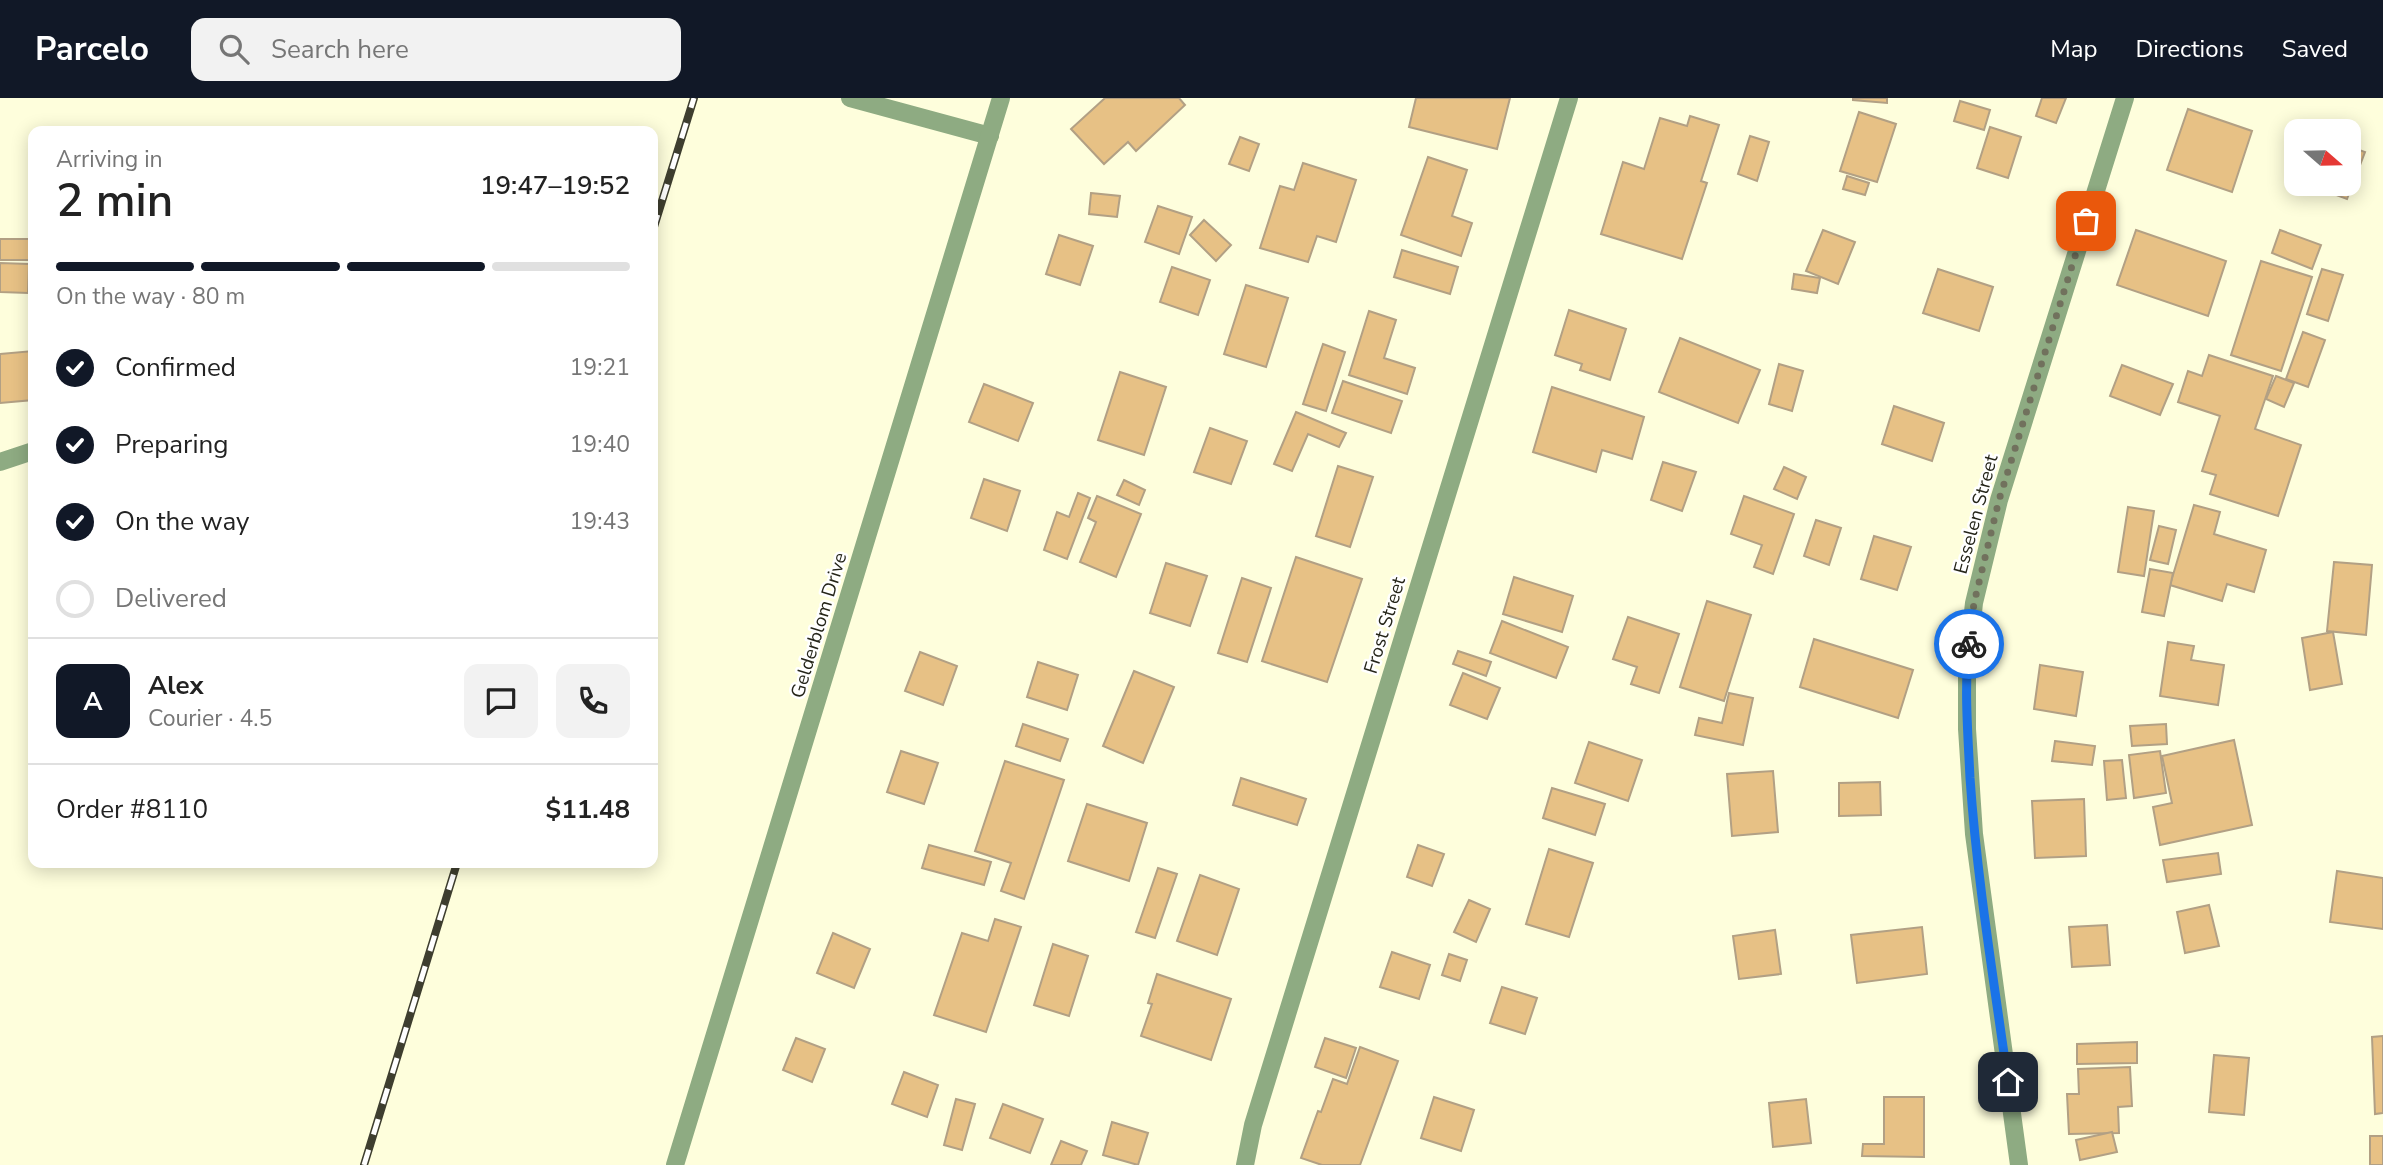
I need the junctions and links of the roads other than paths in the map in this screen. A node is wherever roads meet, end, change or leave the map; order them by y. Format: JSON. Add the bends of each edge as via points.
{"nodes":[{"id":1,"x":850,"y":98,"type":"edge"},
{"id":2,"x":1002,"y":98,"type":"edge"},
{"id":3,"x":1569,"y":98,"type":"edge"},
{"id":4,"x":2125,"y":98,"type":"edge"},
{"id":5,"x":990,"y":136,"type":"junction"},
{"id":6,"x":28,"y":453,"type":"edge"},
{"id":7,"x":0,"y":463,"type":"edge"},
{"id":8,"x":675,"y":1165,"type":"edge"},
{"id":9,"x":1245,"y":1165,"type":"edge"},
{"id":10,"x":2019,"y":1165,"type":"edge"}],
"edges":[{"from":1,"to":5,"type":"street"},
{"from":2,"to":5,"type":"street","name":"Gelderblom Drive"},
{"from":3,"to":9,"type":"street","name":"Frost Street","via":[[1252,1125]]},
{"from":4,"to":10,"type":"street","name":"Esselen Street","via":[[1999,500],[1974,603],[1967,666],[1974,834]]},
{"from":5,"to":8,"type":"street","name":"Gelderblom Drive"},
{"from":6,"to":7,"type":"street"}]}
